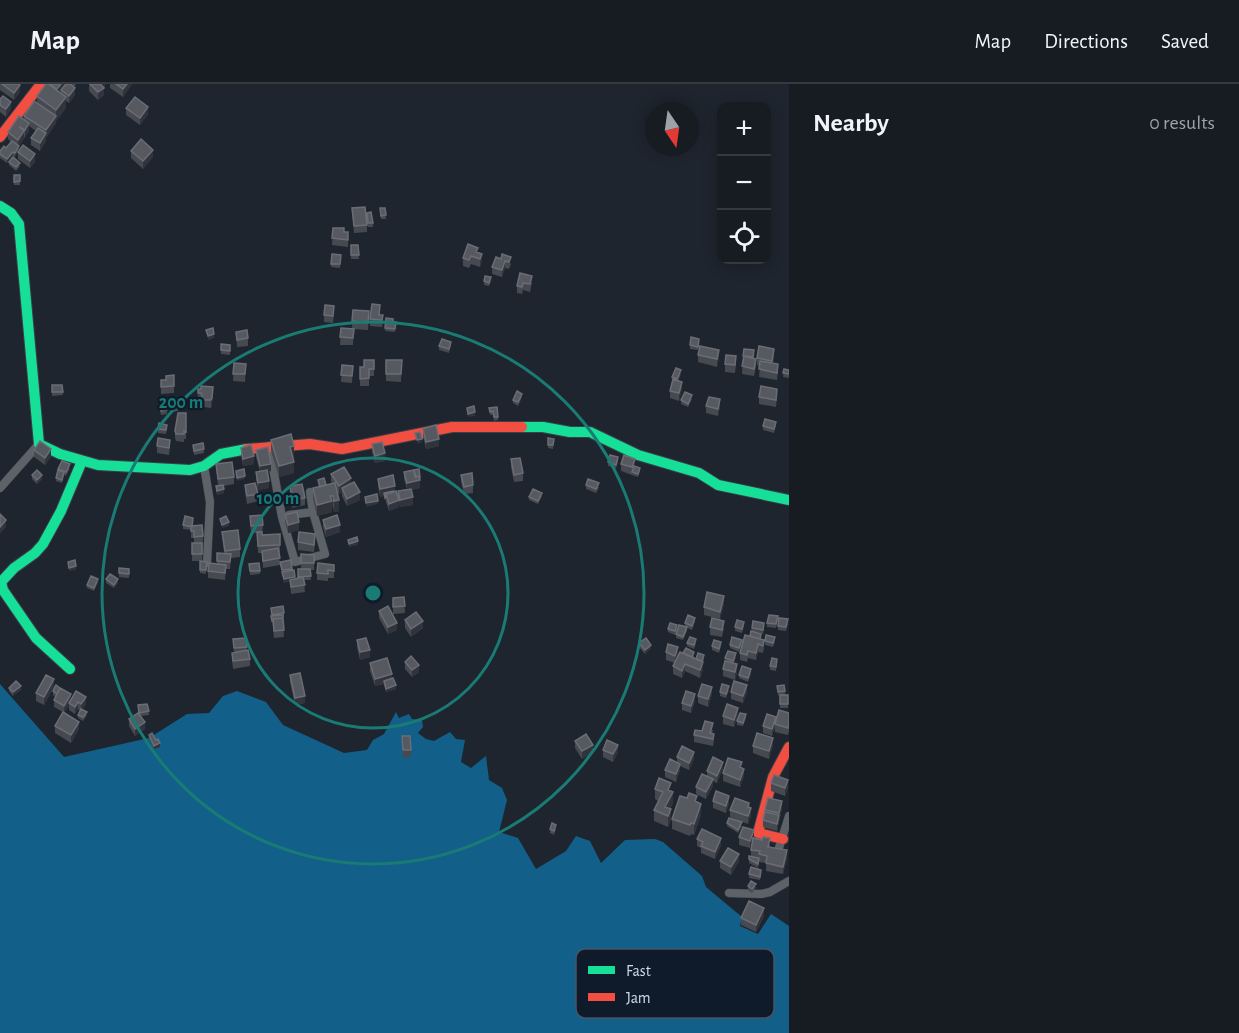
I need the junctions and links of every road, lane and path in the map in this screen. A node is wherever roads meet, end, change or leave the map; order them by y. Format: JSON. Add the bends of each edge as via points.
{"nodes":[{"id":1,"x":41,"y":84,"type":"edge"},
{"id":2,"x":0,"y":137,"type":"edge"},
{"id":3,"x":0,"y":206,"type":"edge"},
{"id":4,"x":39,"y":444,"type":"junction"},
{"id":5,"x":269,"y":446,"type":"junction"},
{"id":6,"x":82,"y":461,"type":"junction"},
{"id":7,"x":204,"y":466,"type":"junction"},
{"id":8,"x":0,"y":488,"type":"edge"},
{"id":9,"x":310,"y":492,"type":"dead end"},
{"id":10,"x":789,"y":500,"type":"edge"},
{"id":11,"x":313,"y":512,"type":"junction"},
{"id":12,"x":282,"y":517,"type":"junction"},
{"id":13,"x":207,"y":563,"type":"edge"},
{"id":14,"x":70,"y":669,"type":"dead end"},
{"id":15,"x":789,"y":747,"type":"edge"},
{"id":16,"x":789,"y":816,"type":"edge"},
{"id":17,"x":783,"y":839,"type":"junction"},
{"id":18,"x":778,"y":851,"type":"edge"},
{"id":19,"x":789,"y":881,"type":"edge"},
{"id":20,"x":729,"y":893,"type":"dead end"}],
"edges":[{"from":1,"to":2,"type":"main road"},
{"from":3,"to":4,"type":"main road","via":[[19,224]]},
{"from":4,"to":6,"type":"main road"},
{"from":4,"to":8,"type":"street"},
{"from":5,"to":7,"type":"main road","via":[[221,454]]},
{"from":5,"to":10,"type":"main road","via":[[310,444],[342,449],[452,427],[543,427],[590,432],[638,455],[699,473],[718,485]]},
{"from":5,"to":12,"type":"street"},
{"from":6,"to":7,"type":"main road","via":[[171,470]]},
{"from":6,"to":14,"type":"main road","via":[[43,544],[1,582],[36,638]]},
{"from":7,"to":13,"type":"street","via":[[210,502]]},
{"from":9,"to":11,"type":"street"},
{"from":11,"to":12,"type":"street"},
{"from":11,"to":12,"type":"street","via":[[325,554],[295,562]]},
{"from":15,"to":17,"type":"main road","via":[[771,783],[758,833]]},
{"from":16,"to":17,"type":"street"},
{"from":17,"to":18,"type":"street"},
{"from":19,"to":20,"type":"street","via":[[761,894]]}]}
